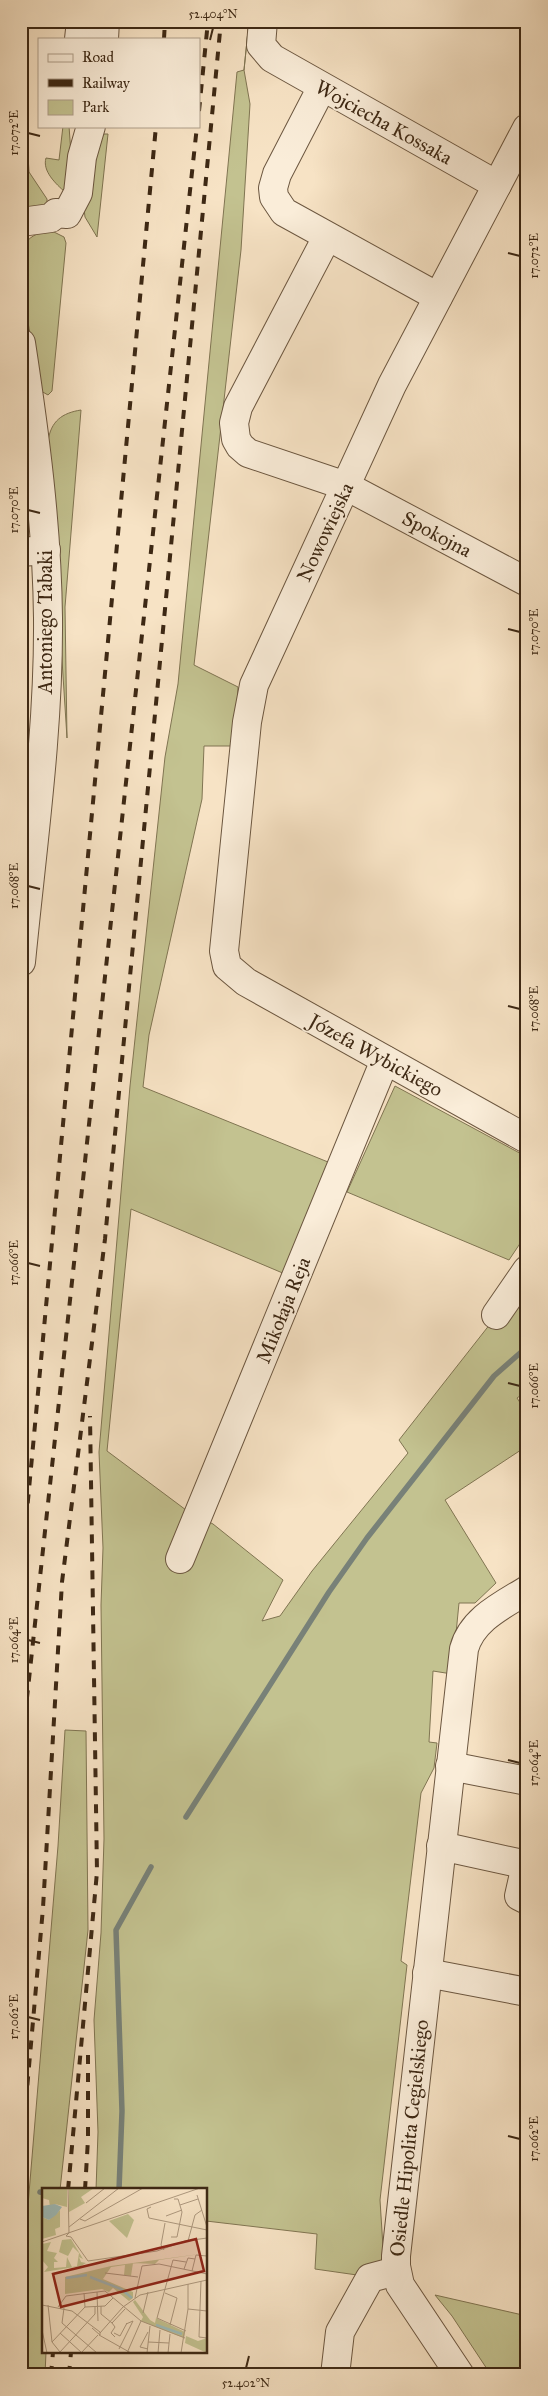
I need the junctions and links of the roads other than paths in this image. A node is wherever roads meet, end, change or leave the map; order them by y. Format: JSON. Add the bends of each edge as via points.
{"nodes":[{"id":1,"x":81,"y":21,"type":"edge"},
{"id":2,"x":105,"y":21,"type":"edge"},
{"id":3,"x":264,"y":21,"type":"edge"},
{"id":4,"x":79,"y":38,"type":"edge"},
{"id":5,"x":104,"y":38,"type":"edge"},
{"id":6,"x":322,"y":87,"type":"junction"},
{"id":7,"x":77,"y":128,"type":"edge"},
{"id":8,"x":90,"y":128,"type":"edge"},
{"id":9,"x":527,"y":128,"type":"edge"},
{"id":10,"x":82,"y":157,"type":"junction"},
{"id":11,"x":497,"y":185,"type":"junction"},
{"id":12,"x":21,"y":222,"type":"edge"},
{"id":13,"x":327,"y":238,"type":"junction"},
{"id":14,"x":438,"y":297,"type":"junction"},
{"id":15,"x":21,"y":343,"type":"edge"},
{"id":16,"x":346,"y":486,"type":"junction"},
{"id":17,"x":34,"y":551,"type":"edge"},
{"id":18,"x":527,"y":582,"type":"edge"},
{"id":19,"x":28,"y":770,"type":"edge"},
{"id":20,"x":23,"y":931,"type":"edge"},
{"id":21,"x":21,"y":962,"type":"edge"},
{"id":22,"x":227,"y":966,"type":"joint"},
{"id":23,"x":385,"y":1060,"type":"junction"},
{"id":24,"x":527,"y":1139,"type":"edge"},
{"id":25,"x":527,"y":1270,"type":"edge"},
{"id":26,"x":496,"y":1315,"type":"dead end"},
{"id":27,"x":180,"y":1559,"type":"dead end"},
{"id":28,"x":527,"y":1590,"type":"edge"},
{"id":29,"x":450,"y":1766,"type":"junction"},
{"id":30,"x":527,"y":1781,"type":"edge"},
{"id":31,"x":441,"y":1846,"type":"junction"},
{"id":32,"x":526,"y":1865,"type":"edge"},
{"id":33,"x":527,"y":1900,"type":"edge"},
{"id":34,"x":427,"y":1973,"type":"junction"},
{"id":35,"x":527,"y":1992,"type":"edge"},
{"id":36,"x":396,"y":2271,"type":"junction"},
{"id":37,"x":335,"y":2375,"type":"edge"},
{"id":38,"x":460,"y":2375,"type":"edge"}],
"edges":[{"from":1,"to":4,"type":"street"},
{"from":2,"to":5,"type":"street"},
{"from":3,"to":6,"type":"street","name":"Wojciecha Kossaka","via":[[261,45],[272,58]]},
{"from":6,"to":11,"type":"street","name":"Wojciecha Kossaka"},
{"from":6,"to":13,"type":"street","via":[[276,174],[273,188],[277,205],[284,212]]},
{"from":7,"to":10,"type":"street"},
{"from":8,"to":10,"type":"street"},
{"from":9,"to":11,"type":"street","name":"Nowowiejska"},
{"from":10,"to":12,"type":"street","via":[[78,193],[67,214],[56,212],[48,218]]},
{"from":11,"to":14,"type":"street","name":"Nowowiejska"},
{"from":13,"to":14,"type":"street"},
{"from":13,"to":16,"type":"street","name":"Spokojna","via":[[240,400],[234,432],[240,446],[248,453]]},
{"from":14,"to":16,"type":"street","name":"Nowowiejska","via":[[392,385]]},
{"from":15,"to":17,"type":"street","name":"Antoniego Tabaki","via":[[40,472]]},
{"from":16,"to":18,"type":"street","name":"Spokojna"},
{"from":16,"to":22,"type":"street","name":"Nowowiejska","via":[[259,672],[250,700],[225,942]]},
{"from":17,"to":19,"type":"street","name":"Antoniego Tabaki","via":[[47,656]]},
{"from":19,"to":20,"type":"street","name":"Antoniego Tabaki","via":[[34,831]]},
{"from":20,"to":21,"type":"street","name":"Antoniego Tabaki"},
{"from":22,"to":23,"type":"street","name":"Józefa Wybickiego","via":[[246,982]]},
{"from":23,"to":24,"type":"street","name":"Józefa Wybickiego"},
{"from":23,"to":27,"type":"street","name":"Mikołaja Reja"},
{"from":25,"to":26,"type":"street"},
{"from":28,"to":29,"type":"street","name":"Osiedle Hipolita Cegielskiego","via":[[486,1617],[466,1641]]},
{"from":29,"to":30,"type":"street"},
{"from":29,"to":31,"type":"street","name":"Osiedle Hipolita Cegielskiego"},
{"from":31,"to":32,"type":"street"},
{"from":31,"to":34,"type":"street","name":"Osiedle Hipolita Cegielskiego"},
{"from":32,"to":33,"type":"street","via":[[519,1896]]},
{"from":34,"to":35,"type":"street"},
{"from":34,"to":36,"type":"street","name":"Osiedle Hipolita Cegielskiego"},
{"from":36,"to":37,"type":"street","via":[[370,2278],[340,2332]]},
{"from":36,"to":38,"type":"street","name":"Osiedle Hipolita Cegielskiego","via":[[405,2293]]}]}
